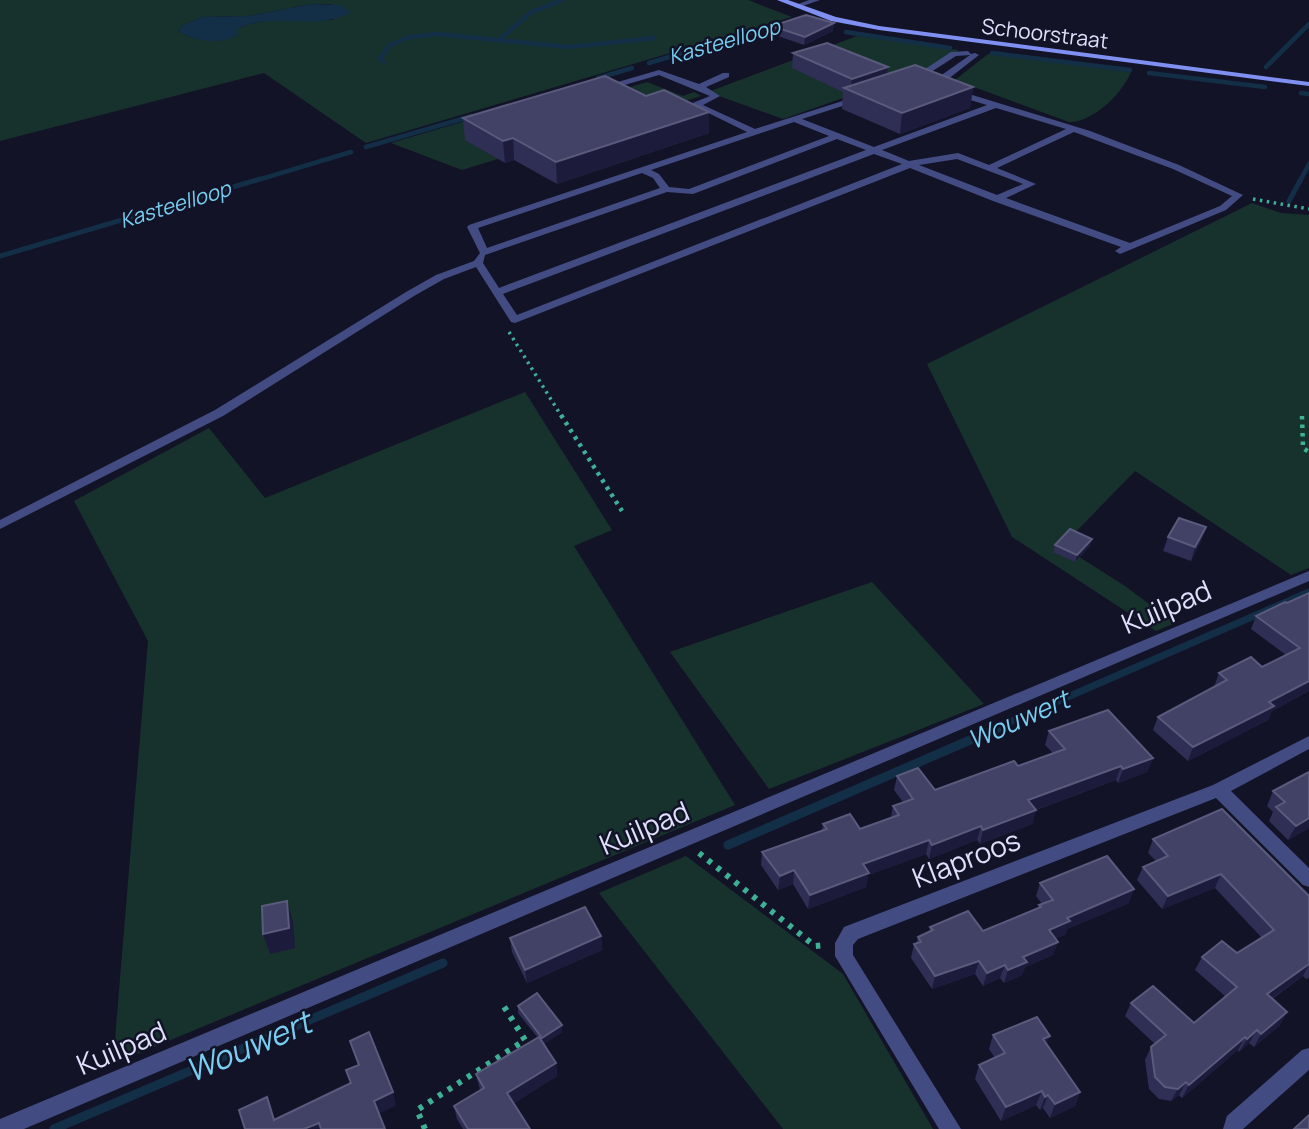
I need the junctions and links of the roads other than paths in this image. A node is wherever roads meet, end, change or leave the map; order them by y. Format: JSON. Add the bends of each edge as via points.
{"nodes":[{"id":1,"x":781,"y":0,"type":"edge"},
{"id":2,"x":816,"y":0,"type":"edge"},
{"id":3,"x":797,"y":6,"type":"junction"},
{"id":4,"x":682,"y":68,"type":"dead end"},
{"id":5,"x":665,"y":75,"type":"junction"},
{"id":6,"x":726,"y":75,"type":"dead end"},
{"id":7,"x":917,"y":77,"type":"junction"},
{"id":8,"x":905,"y":82,"type":"edge"},
{"id":9,"x":939,"y":82,"type":"junction"},
{"id":10,"x":1309,"y":84,"type":"edge"},
{"id":11,"x":699,"y":87,"type":"junction"},
{"id":12,"x":607,"y":88,"type":"edge"},
{"id":13,"x":869,"y":94,"type":"edge"},
{"id":14,"x":995,"y":105,"type":"junction"},
{"id":15,"x":796,"y":120,"type":"junction"},
{"id":16,"x":1073,"y":129,"type":"junction"},
{"id":17,"x":756,"y":133,"type":"junction"},
{"id":18,"x":837,"y":136,"type":"junction"},
{"id":19,"x":873,"y":151,"type":"junction"},
{"id":20,"x":907,"y":164,"type":"junction"},
{"id":21,"x":989,"y":168,"type":"junction"},
{"id":22,"x":643,"y":170,"type":"junction"},
{"id":23,"x":666,"y":189,"type":"junction"},
{"id":24,"x":996,"y":199,"type":"junction"},
{"id":25,"x":1130,"y":247,"type":"junction"},
{"id":26,"x":1120,"y":251,"type":"dead end"},
{"id":27,"x":481,"y":258,"type":"junction"},
{"id":28,"x":498,"y":292,"type":"junction"},
{"id":29,"x":0,"y":525,"type":"edge"},
{"id":30,"x":1309,"y":576,"type":"edge"},
{"id":31,"x":1309,"y":742,"type":"edge"},
{"id":32,"x":1219,"y":790,"type":"junction"},
{"id":33,"x":1309,"y":880,"type":"edge"},
{"id":34,"x":1309,"y":1057,"type":"edge"},
{"id":35,"x":0,"y":1129,"type":"edge"},
{"id":36,"x":951,"y":1129,"type":"edge"},
{"id":37,"x":1233,"y":1129,"type":"edge"}],
"edges":[{"from":1,"to":3,"type":"street","name":"Schoorstraat"},
{"from":2,"to":3,"type":"street"},
{"from":3,"to":10,"type":"street","name":"Schoorstraat","via":[[834,19],[903,32]]},
{"from":4,"to":5,"type":"street"},
{"from":5,"to":11,"type":"street"},
{"from":5,"to":12,"type":"street","via":[[659,72]]},
{"from":6,"to":11,"type":"street"},
{"from":7,"to":8,"type":"street"},
{"from":7,"to":9,"type":"street"},
{"from":7,"to":9,"type":"street","via":[[954,54],[972,54]]},
{"from":9,"to":14,"type":"street","via":[[953,92]]},
{"from":11,"to":17,"type":"street","via":[[716,96],[692,103]]},
{"from":13,"to":15,"type":"street"},
{"from":14,"to":16,"type":"street"},
{"from":14,"to":19,"type":"street"},
{"from":15,"to":17,"type":"street"},
{"from":15,"to":18,"type":"street"},
{"from":16,"to":21,"type":"street"},
{"from":16,"to":25,"type":"street","via":[[1238,195],[1223,208]]},
{"from":17,"to":22,"type":"street"},
{"from":18,"to":19,"type":"street"},
{"from":18,"to":23,"type":"street","via":[[690,192]]},
{"from":19,"to":20,"type":"street"},
{"from":19,"to":28,"type":"street"},
{"from":20,"to":21,"type":"street","via":[[958,156]]},
{"from":20,"to":24,"type":"street"},
{"from":20,"to":28,"type":"street","via":[[515,320]]},
{"from":21,"to":24,"type":"street","via":[[1031,184]]},
{"from":22,"to":23,"type":"street","via":[[656,176]]},
{"from":22,"to":27,"type":"street","via":[[472,227]]},
{"from":23,"to":27,"type":"street"},
{"from":24,"to":25,"type":"street"},
{"from":25,"to":26,"type":"street"},
{"from":27,"to":28,"type":"street"},
{"from":27,"to":29,"type":"street","via":[[410,294],[219,413]]},
{"from":30,"to":35,"type":"street","name":"Kuilpad"},
{"from":31,"to":32,"type":"street","name":"Klaproos"},
{"from":32,"to":33,"type":"street"},
{"from":32,"to":36,"type":"street","name":"Klaproos","via":[[851,933],[844,943],[844,956]]},
{"from":34,"to":37,"type":"street"}]}
